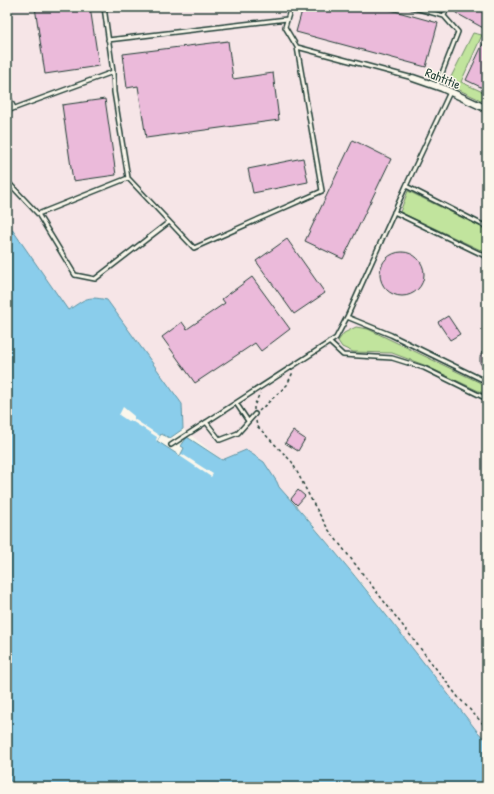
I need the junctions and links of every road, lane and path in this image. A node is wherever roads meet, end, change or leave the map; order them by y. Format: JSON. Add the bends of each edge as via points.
{"nodes":[{"id":1,"x":104,"y":7,"type":"edge"},
{"id":2,"x":291,"y":7,"type":"edge"},
{"id":3,"x":411,"y":7,"type":"edge"},
{"id":4,"x":447,"y":7,"type":"edge"},
{"id":5,"x":444,"y":16,"type":"junction"},
{"id":6,"x":287,"y":19,"type":"junction"},
{"id":7,"x":108,"y":40,"type":"junction"},
{"id":8,"x":297,"y":47,"type":"junction"},
{"id":9,"x":113,"y":72,"type":"junction"},
{"id":10,"x":413,"y":78,"type":"joint"},
{"id":11,"x":437,"y":86,"type":"junction"},
{"id":12,"x":450,"y":92,"type":"junction"},
{"id":13,"x":7,"y":94,"type":"edge"},
{"id":14,"x":14,"y":108,"type":"junction"},
{"id":15,"x":487,"y":109,"type":"edge"},
{"id":16,"x":7,"y":111,"type":"edge"},
{"id":17,"x":128,"y":178,"type":"junction"},
{"id":18,"x":7,"y":181,"type":"edge"},
{"id":19,"x":406,"y":186,"type":"junction"},
{"id":20,"x":394,"y":212,"type":"junction"},
{"id":21,"x":38,"y":214,"type":"junction"},
{"id":22,"x":169,"y":222,"type":"junction"},
{"id":23,"x":487,"y":227,"type":"edge"},
{"id":24,"x":487,"y":257,"type":"edge"},
{"id":25,"x":347,"y":317,"type":"junction"},
{"id":26,"x":329,"y":342,"type":"junction"},
{"id":27,"x":298,"y":363,"type":"junction"},
{"id":28,"x":487,"y":382,"type":"edge"},
{"id":29,"x":264,"y":385,"type":"junction"},
{"id":30,"x":487,"y":398,"type":"edge"},
{"id":31,"x":236,"y":403,"type":"junction"},
{"id":32,"x":255,"y":414,"type":"junction"},
{"id":33,"x":248,"y":421,"type":"junction"},
{"id":34,"x":206,"y":422,"type":"junction"},
{"id":35,"x":171,"y":445,"type":"dead end"},
{"id":36,"x":487,"y":728,"type":"edge"}],
"edges":[{"from":1,"to":7,"type":"lane"},
{"from":2,"to":6,"type":"lane"},
{"from":3,"to":5,"type":"lane"},
{"from":4,"to":5,"type":"lane"},
{"from":5,"to":11,"type":"lane","via":[[458,32]]},
{"from":6,"to":7,"type":"lane"},
{"from":6,"to":8,"type":"lane","via":[[285,27]]},
{"from":7,"to":9,"type":"lane"},
{"from":8,"to":10,"type":"lane"},
{"from":8,"to":22,"type":"lane","via":[[322,191],[194,248]]},
{"from":9,"to":14,"type":"lane"},
{"from":9,"to":17,"type":"lane"},
{"from":10,"to":11,"type":"street","name":"Rahtitie"},
{"from":11,"to":12,"type":"street","name":"Rahtitie"},
{"from":12,"to":15,"type":"street","name":"Rahtitie"},
{"from":12,"to":19,"type":"lane"},
{"from":13,"to":14,"type":"lane"},
{"from":14,"to":16,"type":"lane"},
{"from":17,"to":21,"type":"lane"},
{"from":17,"to":22,"type":"lane"},
{"from":18,"to":21,"type":"lane"},
{"from":19,"to":20,"type":"lane"},
{"from":19,"to":23,"type":"lane"},
{"from":20,"to":24,"type":"lane"},
{"from":20,"to":25,"type":"lane"},
{"from":21,"to":22,"type":"lane","via":[[75,275],[95,279]]},
{"from":25,"to":26,"type":"lane","via":[[336,338]]},
{"from":25,"to":28,"type":"lane"},
{"from":26,"to":27,"type":"lane"},
{"from":26,"to":30,"type":"lane","via":[[343,355],[392,358],[424,368]]},
{"from":27,"to":29,"type":"lane"},
{"from":27,"to":32,"type":"path","via":[[287,385]]},
{"from":29,"to":31,"type":"lane"},
{"from":29,"to":32,"type":"path","via":[[254,406]]},
{"from":31,"to":33,"type":"lane"},
{"from":31,"to":34,"type":"lane"},
{"from":32,"to":33,"type":"lane"},
{"from":32,"to":36,"type":"path","via":[[257,426],[292,462],[328,529],[458,697]]},
{"from":33,"to":34,"type":"lane","via":[[238,433],[220,440]]},
{"from":34,"to":35,"type":"lane"}]}
